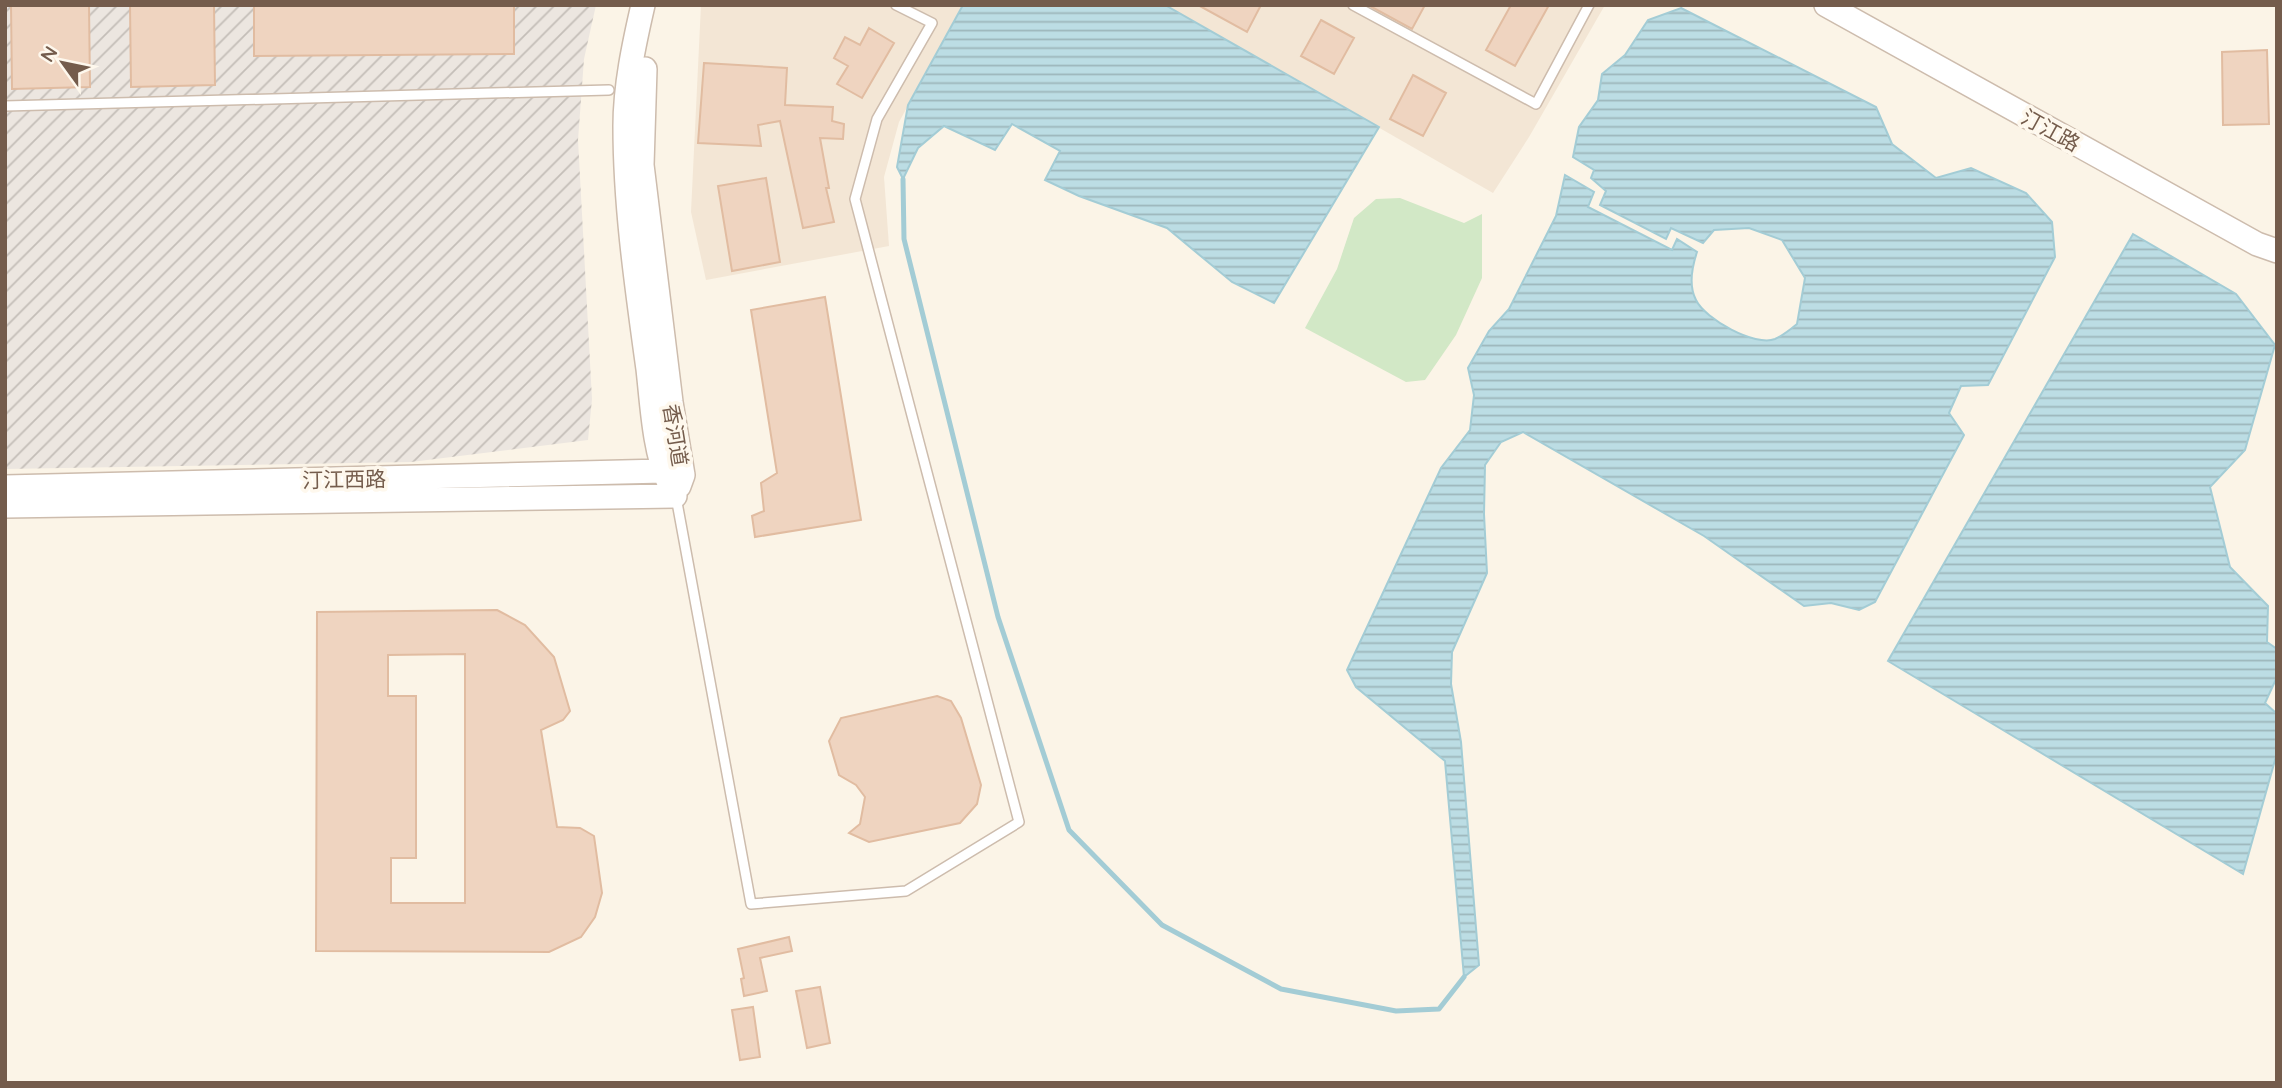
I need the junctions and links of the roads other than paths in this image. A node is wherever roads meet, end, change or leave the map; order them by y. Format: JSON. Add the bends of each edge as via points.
{"nodes":[{"id":1,"x":643,"y":5,"type":"edge"},
{"id":2,"x":656,"y":5,"type":"edge"},
{"id":3,"x":896,"y":5,"type":"edge"},
{"id":4,"x":1353,"y":5,"type":"edge"},
{"id":5,"x":1589,"y":5,"type":"edge"},
{"id":6,"x":1826,"y":5,"type":"edge"},
{"id":7,"x":1856,"y":5,"type":"edge"},
{"id":8,"x":609,"y":90,"type":"dead end"},
{"id":9,"x":5,"y":106,"type":"edge"},
{"id":10,"x":2277,"y":234,"type":"edge"},
{"id":11,"x":2277,"y":251,"type":"edge"},
{"id":12,"x":674,"y":480,"type":"junction"},
{"id":13,"x":5,"y":487,"type":"edge"},
{"id":14,"x":5,"y":506,"type":"edge"}],
"edges":[{"from":1,"to":12,"type":"street","name":"香河道","via":[[632,55],[625,136],[629,210],[643,332]]},
{"from":2,"to":12,"type":"street","name":"香河道","via":[[644,75],[642,165],[670,402]]},
{"from":3,"to":12,"type":"lane","via":[[932,23],[877,119],[855,199],[1018,822],[906,891],[751,904]]},
{"from":4,"to":5,"type":"lane","via":[[1536,104]]},
{"from":6,"to":11,"type":"street","name":"汀江路"},
{"from":7,"to":10,"type":"street","name":"汀江路"},
{"from":8,"to":9,"type":"lane"},
{"from":12,"to":13,"type":"street","name":"汀江西路"},
{"from":12,"to":14,"type":"street","name":"汀江西路"}]}
